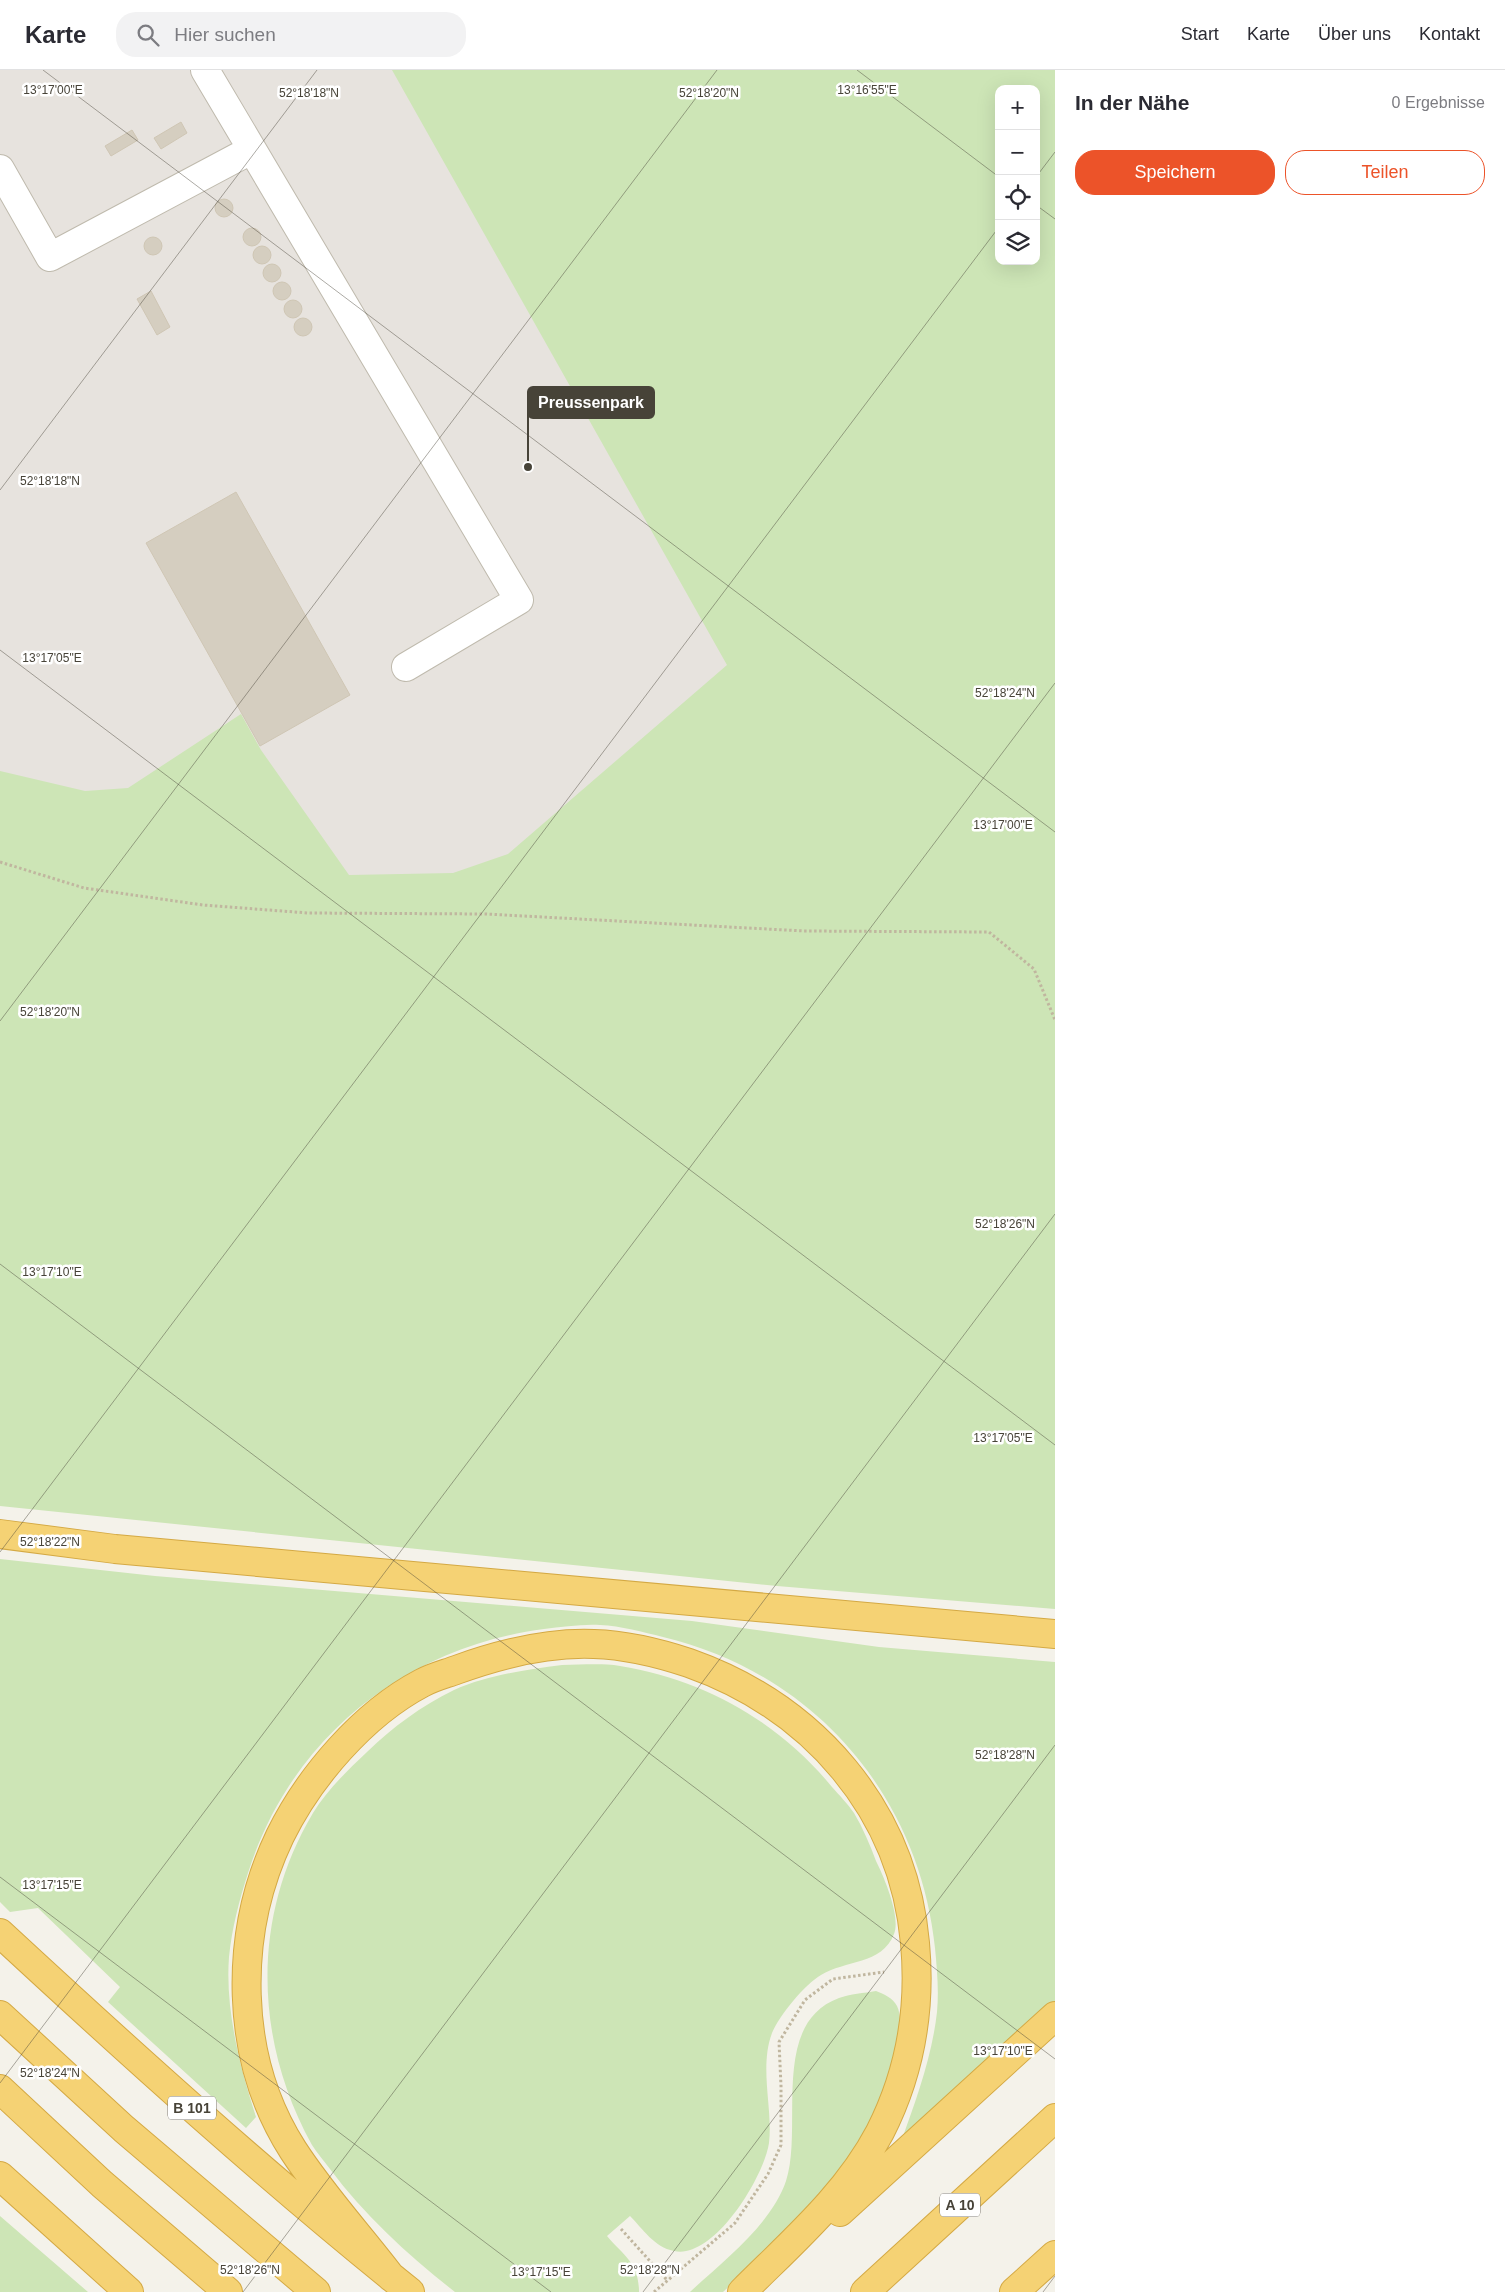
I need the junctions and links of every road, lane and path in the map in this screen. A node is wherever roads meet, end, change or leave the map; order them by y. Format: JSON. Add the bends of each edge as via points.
{"nodes":[{"id":1,"x":205,"y":70,"type":"edge"},
{"id":2,"x":250,"y":150,"type":"junction"},
{"id":3,"x":0,"y":169,"type":"edge"},
{"id":4,"x":406,"y":667,"type":"dead end"},
{"id":5,"x":0,"y":862,"type":"edge"},
{"id":6,"x":1055,"y":1020,"type":"edge"},
{"id":7,"x":0,"y":1534,"type":"edge"},
{"id":8,"x":1055,"y":1634,"type":"edge"},
{"id":9,"x":0,"y":1933,"type":"edge"},
{"id":10,"x":917,"y":1968,"type":"junction"},
{"id":11,"x":0,"y":2015,"type":"edge"},
{"id":12,"x":1055,"y":2016,"type":"edge"},
{"id":13,"x":0,"y":2089,"type":"edge"},
{"id":14,"x":1055,"y":2118,"type":"edge"},
{"id":15,"x":0,"y":2176,"type":"edge"},
{"id":16,"x":621,"y":2229,"type":"dead end"},
{"id":17,"x":1055,"y":2255,"type":"edge"},
{"id":18,"x":667,"y":2280,"type":"junction"},
{"id":19,"x":400,"y":2284,"type":"edge"},
{"id":20,"x":128,"y":2292,"type":"edge"},
{"id":21,"x":228,"y":2292,"type":"edge"},
{"id":22,"x":316,"y":2292,"type":"edge"},
{"id":23,"x":654,"y":2292,"type":"edge"},
{"id":24,"x":742,"y":2292,"type":"edge"},
{"id":25,"x":753,"y":2292,"type":"edge"},
{"id":26,"x":865,"y":2292,"type":"edge"},
{"id":27,"x":1014,"y":2292,"type":"edge"}],
"edges":[{"from":1,"to":2,"type":"lane"},
{"from":2,"to":3,"type":"lane","via":[[50,257]]},
{"from":2,"to":4,"type":"lane","via":[[518,600]]},
{"from":5,"to":6,"type":"path","via":[[84,888],[203,905],[308,913],[486,914],[804,931],[989,932],[1034,969]]},
{"from":7,"to":8,"type":"highway","via":[[115,1549]]},
{"from":9,"to":19,"type":"highway","number":"B 101","via":[[252,2161]]},
{"from":10,"to":18,"type":"path","via":[[833,1979],[805,2000],[779,2042],[781,2146],[768,2174],[735,2223]]},
{"from":10,"to":19,"type":"highway","via":[[905,1887],[880,1820],[833,1755],[774,1704],[739,1683],[674,1658],[594,1644],[535,1647],[478,1662],[423,1682],[384,1709],[349,1740],[292,1811],[272,1852],[259,1891],[249,1931],[246,1974],[252,2040],[277,2122],[294,2151]]},
{"from":10,"to":24,"type":"highway","via":[[910,2047],[900,2083],[881,2128],[858,2169],[822,2212]]},
{"from":11,"to":22,"type":"highway","via":[[124,2129]]},
{"from":12,"to":25,"type":"highway"},
{"from":13,"to":21,"type":"highway","via":[[102,2184]]},
{"from":14,"to":26,"type":"highway","number":"A 10"},
{"from":15,"to":20,"type":"highway"},
{"from":16,"to":18,"type":"path"},
{"from":17,"to":27,"type":"highway"},
{"from":18,"to":23,"type":"path"}]}
